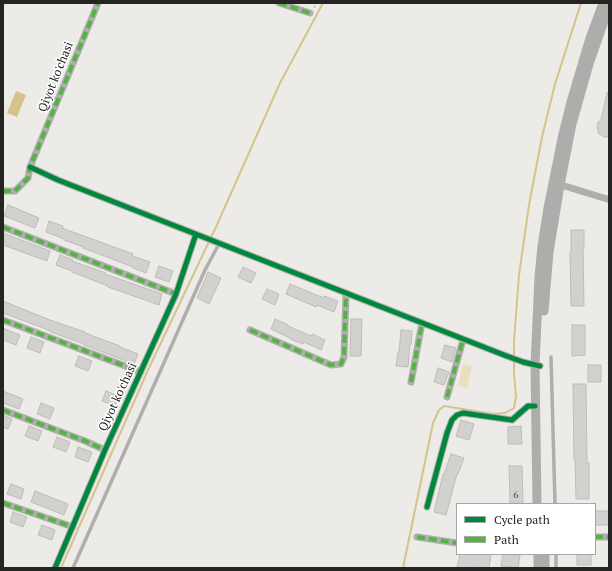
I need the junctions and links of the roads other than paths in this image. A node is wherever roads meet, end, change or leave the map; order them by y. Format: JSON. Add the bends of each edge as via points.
{"nodes":[{"id":1,"x":98,"y":3,"type":"edge"},
{"id":2,"x":280,"y":3,"type":"edge"},
{"id":3,"x":603,"y":3,"type":"edge"},
{"id":4,"x":609,"y":7,"type":"edge"},
{"id":5,"x":310,"y":14,"type":"dead end"},
{"id":6,"x":30,"y":166,"type":"junction"},
{"id":7,"x":557,"y":184,"type":"junction"},
{"id":8,"x":4,"y":194,"type":"edge"},
{"id":9,"x":609,"y":199,"type":"edge"},
{"id":10,"x":3,"y":227,"type":"edge"},
{"id":11,"x":196,"y":234,"type":"junction"},
{"id":12,"x":219,"y":244,"type":"junction"},
{"id":13,"x":176,"y":294,"type":"junction"},
{"id":14,"x":346,"y":294,"type":"junction"},
{"id":15,"x":3,"y":320,"type":"edge"},
{"id":16,"x":422,"y":324,"type":"junction"},
{"id":17,"x":250,"y":330,"type":"dead end"},
{"id":18,"x":463,"y":340,"type":"junction"},
{"id":19,"x":552,"y":357,"type":"dead end"},
{"id":20,"x":537,"y":365,"type":"junction"},
{"id":21,"x":141,"y":372,"type":"junction"},
{"id":22,"x":411,"y":382,"type":"dead end"},
{"id":23,"x":447,"y":396,"type":"dead end"},
{"id":24,"x":535,"y":406,"type":"junction"},
{"id":25,"x":3,"y":410,"type":"edge"},
{"id":26,"x":105,"y":450,"type":"junction"},
{"id":27,"x":3,"y":503,"type":"edge"},
{"id":28,"x":537,"y":503,"type":"edge"},
{"id":29,"x":543,"y":503,"type":"edge"},
{"id":30,"x":555,"y":503,"type":"edge"},
{"id":31,"x":427,"y":507,"type":"dead end"},
{"id":32,"x":73,"y":527,"type":"junction"},
{"id":33,"x":417,"y":537,"type":"dead end"},
{"id":34,"x":596,"y":537,"type":"edge"},
{"id":35,"x":609,"y":537,"type":"edge"},
{"id":36,"x":456,"y":543,"type":"edge"},
{"id":37,"x":538,"y":555,"type":"edge"},
{"id":38,"x":545,"y":555,"type":"edge"},
{"id":39,"x":556,"y":555,"type":"edge"},
{"id":40,"x":55,"y":568,"type":"edge"},
{"id":41,"x":74,"y":568,"type":"edge"},
{"id":42,"x":538,"y":568,"type":"edge"},
{"id":43,"x":545,"y":568,"type":"edge"},
{"id":44,"x":556,"y":568,"type":"edge"}],
"edges":[{"from":1,"to":6,"type":"street","name":"Qiyot ko'chasi"},
{"from":2,"to":5,"type":"street"},
{"from":3,"to":7,"type":"main road","via":[[571,102],[563,134]]},
{"from":4,"to":7,"type":"main road","via":[[589,64]]},
{"from":6,"to":8,"type":"street","name":"Qiyot ko'chasi","via":[[28,178],[15,191]]},
{"from":6,"to":11,"type":"street","via":[[58,180]]},
{"from":7,"to":9,"type":"street"},
{"from":7,"to":20,"type":"main road"},
{"from":10,"to":13,"type":"street"},
{"from":11,"to":12,"type":"street"},
{"from":11,"to":13,"type":"street","name":"Qiyot ko'chasi"},
{"from":12,"to":14,"type":"street"},
{"from":12,"to":41,"type":"lane","via":[[205,270]]},
{"from":13,"to":21,"type":"street","name":"Qiyot ko'chasi"},
{"from":14,"to":16,"type":"street"},
{"from":14,"to":17,"type":"street","via":[[344,357],[341,364],[331,365]]},
{"from":15,"to":21,"type":"street","name":"Qiyot ko'chasi"},
{"from":16,"to":18,"type":"street"},
{"from":16,"to":22,"type":"street"},
{"from":18,"to":20,"type":"street"},
{"from":18,"to":23,"type":"street"},
{"from":19,"to":30,"type":"lane"},
{"from":20,"to":24,"type":"main road"},
{"from":20,"to":29,"type":"main road"},
{"from":21,"to":26,"type":"street","name":"Qiyot ko'chasi"},
{"from":24,"to":28,"type":"main road"},
{"from":24,"to":31,"type":"street","via":[[528,406],[512,420],[463,413],[457,415],[447,433]]},
{"from":25,"to":26,"type":"street","name":"Qiyot ko'chasi","via":[[85,440]]},
{"from":26,"to":32,"type":"street","name":"Qiyot ko'chasi"},
{"from":27,"to":32,"type":"street"},
{"from":32,"to":40,"type":"street","name":"Qiyot ko'chasi"},
{"from":33,"to":36,"type":"street"},
{"from":34,"to":35,"type":"street"},
{"from":37,"to":42,"type":"main road"},
{"from":38,"to":43,"type":"main road"},
{"from":39,"to":44,"type":"lane"}]}
